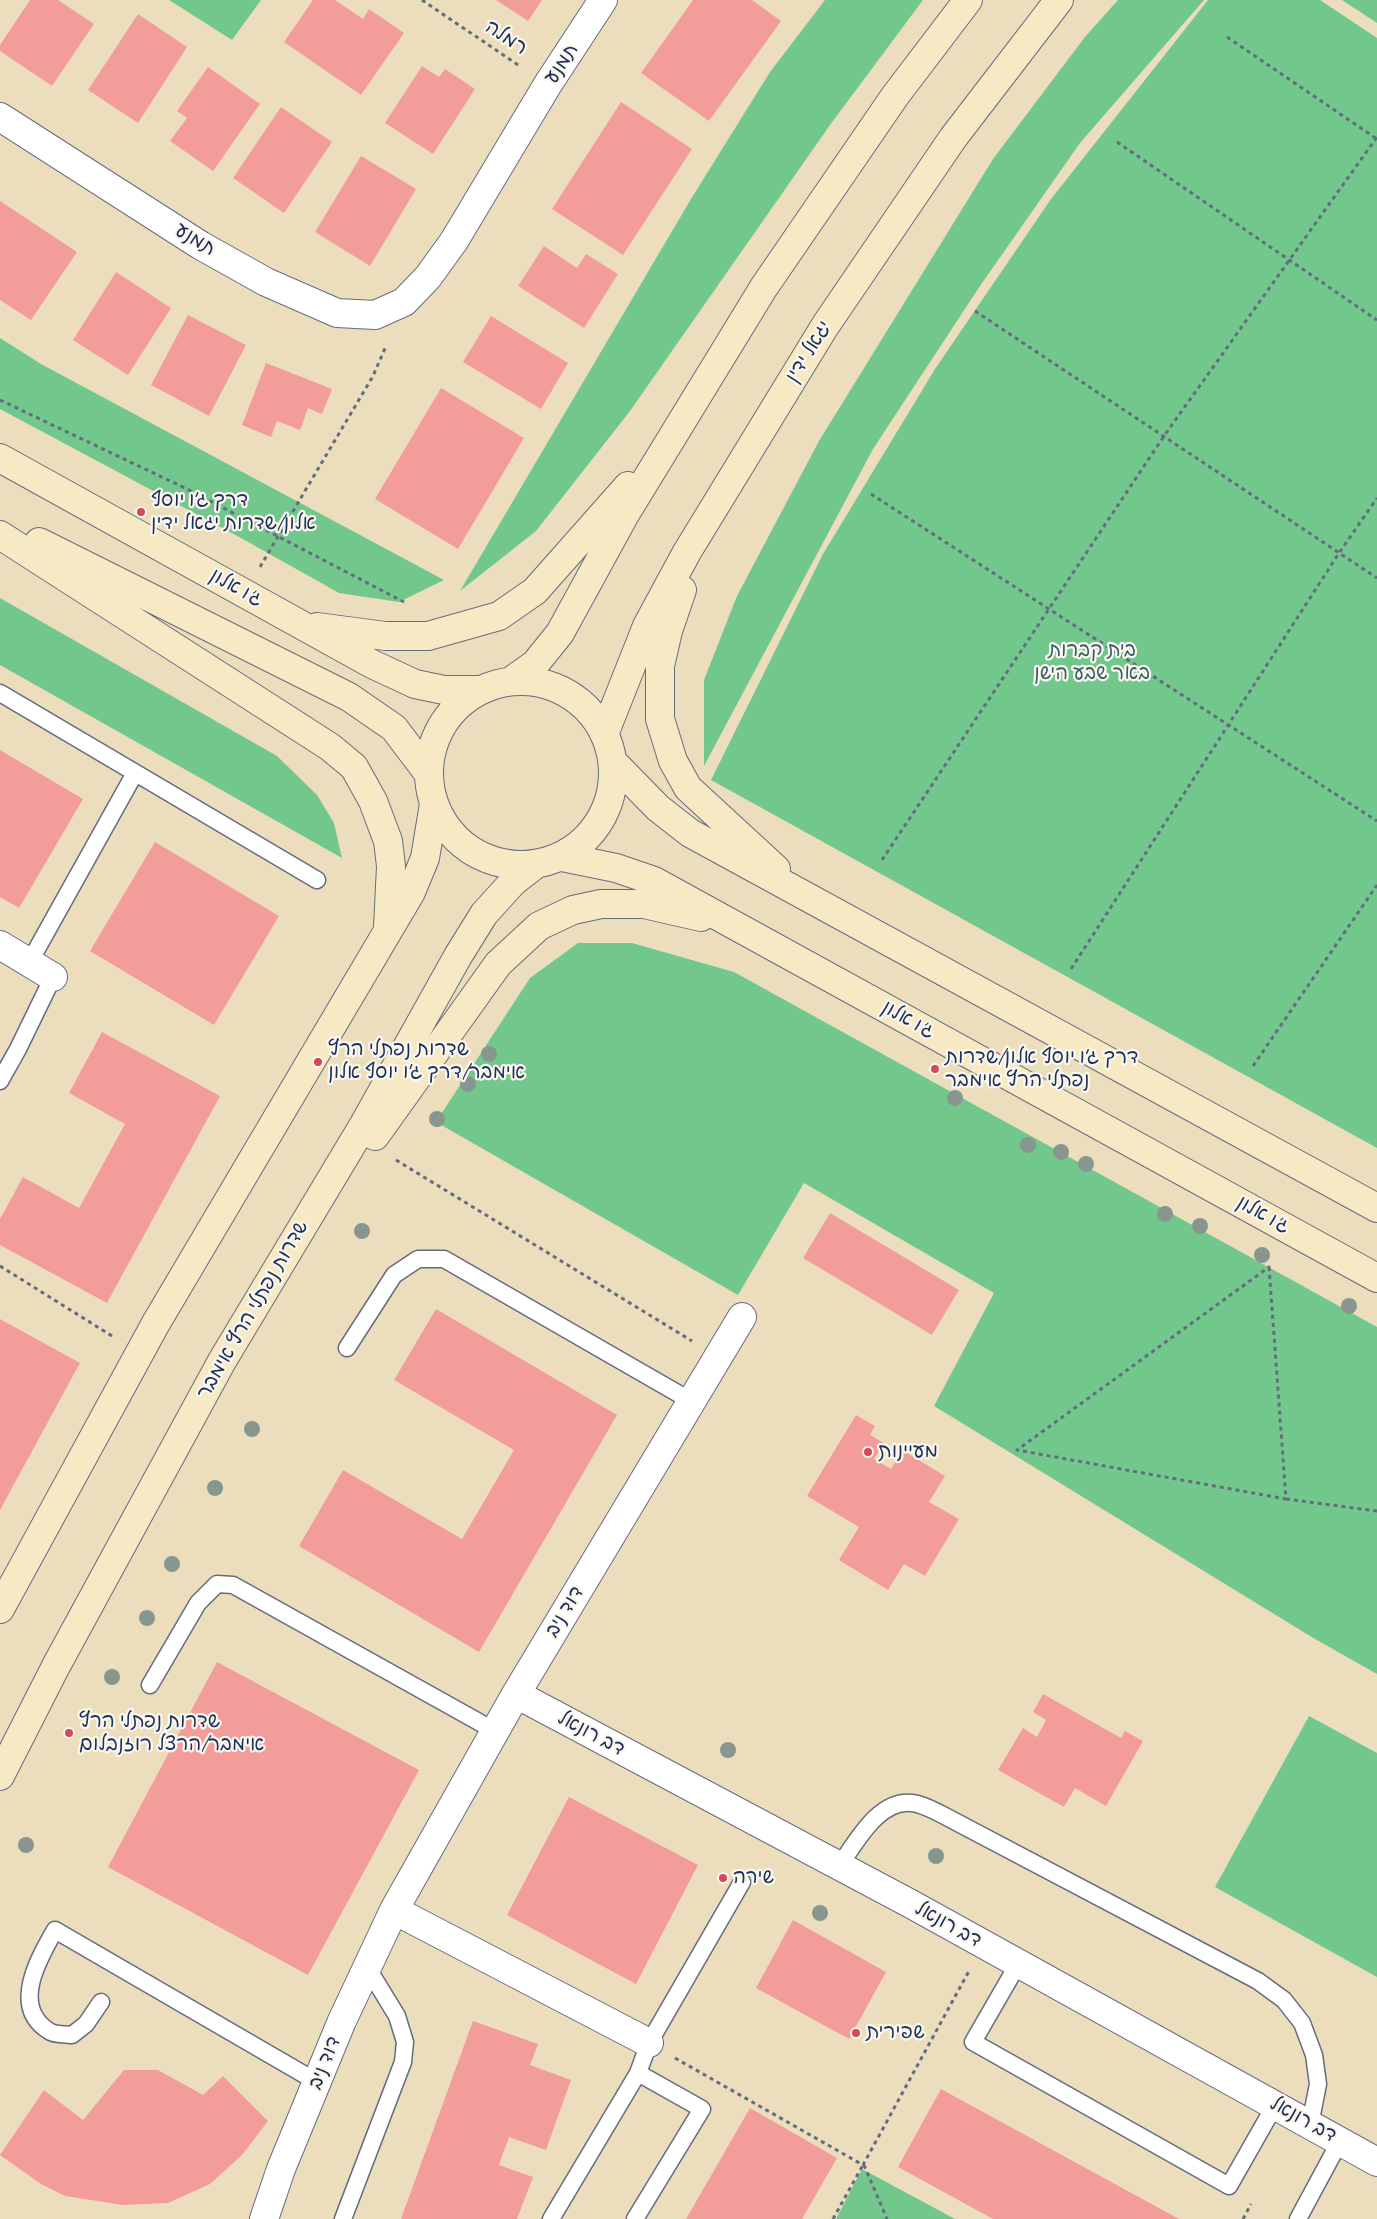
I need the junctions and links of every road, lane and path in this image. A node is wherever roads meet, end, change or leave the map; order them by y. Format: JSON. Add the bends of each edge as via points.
{"nodes":[{"id":1,"x":422,"y":0,"type":"edge"},
{"id":2,"x":603,"y":0,"type":"edge"},
{"id":3,"x":968,"y":0,"type":"edge"},
{"id":4,"x":1059,"y":0,"type":"edge"},
{"id":5,"x":1227,"y":37,"type":"dead end"},
{"id":6,"x":548,"y":84,"type":"junction"},
{"id":7,"x":0,"y":117,"type":"edge"},
{"id":8,"x":1377,"y":138,"type":"edge"},
{"id":9,"x":1117,"y":142,"type":"dead end"},
{"id":10,"x":1289,"y":260,"type":"junction"},
{"id":11,"x":404,"y":302,"type":"junction"},
{"id":12,"x":975,"y":312,"type":"dead end"},
{"id":13,"x":1377,"y":320,"type":"edge"},
{"id":14,"x":0,"y":400,"type":"edge"},
{"id":15,"x":675,"y":432,"type":"junction"},
{"id":16,"x":1164,"y":436,"type":"junction"},
{"id":17,"x":0,"y":458,"type":"edge"},
{"id":18,"x":870,"y":494,"type":"dead end"},
{"id":19,"x":1377,"y":498,"type":"edge"},
{"id":20,"x":710,"y":514,"type":"junction"},
{"id":21,"x":0,"y":523,"type":"edge"},
{"id":22,"x":0,"y":535,"type":"edge"},
{"id":23,"x":279,"y":536,"type":"junction"},
{"id":24,"x":1339,"y":553,"type":"junction"},
{"id":25,"x":1377,"y":578,"type":"edge"},
{"id":26,"x":244,"y":593,"type":"junction"},
{"id":27,"x":1049,"y":609,"type":"junction"},
{"id":28,"x":302,"y":625,"type":"junction"},
{"id":29,"x":437,"y":634,"type":"junction"},
{"id":30,"x":511,"y":681,"type":"junction"},
{"id":31,"x":480,"y":690,"type":"junction"},
{"id":32,"x":0,"y":693,"type":"edge"},
{"id":33,"x":1229,"y":725,"type":"junction"},
{"id":34,"x":605,"y":732,"type":"junction"},
{"id":35,"x":614,"y":763,"type":"junction"},
{"id":36,"x":135,"y":773,"type":"junction"},
{"id":37,"x":428,"y":773,"type":"junction"},
{"id":38,"x":434,"y":804,"type":"junction"},
{"id":39,"x":1377,"y":820,"type":"edge"},
{"id":40,"x":562,"y":857,"type":"junction"},
{"id":41,"x":882,"y":860,"type":"dead end"},
{"id":42,"x":536,"y":865,"type":"junction"},
{"id":43,"x":317,"y":880,"type":"dead end"},
{"id":44,"x":1377,"y":885,"type":"edge"},
{"id":45,"x":809,"y":899,"type":"junction"},
{"id":46,"x":731,"y":924,"type":"junction"},
{"id":47,"x":388,"y":931,"type":"junction"},
{"id":48,"x":0,"y":945,"type":"edge"},
{"id":49,"x":29,"y":963,"type":"junction"},
{"id":50,"x":1071,"y":969,"type":"dead end"},
{"id":51,"x":52,"y":977,"type":"joint"},
{"id":52,"x":1253,"y":1066,"type":"dead end"},
{"id":53,"x":0,"y":1081,"type":"edge"},
{"id":54,"x":369,"y":1143,"type":"junction"},
{"id":55,"x":1377,"y":1208,"type":"edge"},
{"id":56,"x":0,"y":1266,"type":"edge"},
{"id":57,"x":1377,"y":1278,"type":"edge"},
{"id":58,"x":270,"y":1281,"type":"junction"},
{"id":59,"x":742,"y":1318,"type":"dead end"},
{"id":60,"x":347,"y":1348,"type":"dead end"},
{"id":61,"x":139,"y":1353,"type":"junction"},
{"id":62,"x":718,"y":1357,"type":"junction"},
{"id":63,"x":691,"y":1401,"type":"junction"},
{"id":64,"x":1286,"y":1499,"type":"junction"},
{"id":65,"x":1377,"y":1510,"type":"edge"},
{"id":66,"x":0,"y":1609,"type":"edge"},
{"id":67,"x":150,"y":1685,"type":"dead end"},
{"id":68,"x":516,"y":1694,"type":"junction"},
{"id":69,"x":495,"y":1732,"type":"junction"},
{"id":70,"x":0,"y":1776,"type":"edge"},
{"id":71,"x":839,"y":1866,"type":"junction"},
{"id":72,"x":742,"y":1882,"type":"dead end"},
{"id":73,"x":394,"y":1910,"type":"junction"},
{"id":74,"x":984,"y":1944,"type":"junction"},
{"id":75,"x":1018,"y":1964,"type":"junction"},
{"id":76,"x":367,"y":1967,"type":"junction"},
{"id":77,"x":101,"y":2002,"type":"dead end"},
{"id":78,"x":648,"y":2043,"type":"junction"},
{"id":79,"x":638,"y":2073,"type":"junction"},
{"id":80,"x":317,"y":2082,"type":"junction"},
{"id":81,"x":1275,"y":2105,"type":"junction"},
{"id":82,"x":1310,"y":2125,"type":"junction"},
{"id":83,"x":1340,"y":2141,"type":"junction"},
{"id":84,"x":1377,"y":2162,"type":"edge"},
{"id":85,"x":863,"y":2165,"type":"junction"},
{"id":86,"x":264,"y":2219,"type":"edge"},
{"id":87,"x":343,"y":2219,"type":"edge"},
{"id":88,"x":551,"y":2219,"type":"edge"},
{"id":89,"x":636,"y":2219,"type":"edge"},
{"id":90,"x":833,"y":2219,"type":"edge"},
{"id":91,"x":887,"y":2219,"type":"edge"},
{"id":92,"x":1298,"y":2219,"type":"edge"}],
"edges":[{"from":1,"to":6,"type":"path","name":"רמלה"},
{"from":2,"to":6,"type":"street","name":"תמנע"},
{"from":3,"to":15,"type":"main road","via":[[895,96],[764,287]]},
{"from":4,"to":20,"type":"main road","name":"יגאל ידין","via":[[953,138],[825,326]]},
{"from":5,"to":8,"type":"path"},
{"from":6,"to":11,"type":"street","name":"תמנע","via":[[454,241],[428,277]]},
{"from":7,"to":11,"type":"street","name":"תמנע","via":[[200,244],[307,302],[337,313],[375,315]]},
{"from":8,"to":10,"type":"path"},
{"from":9,"to":10,"type":"path"},
{"from":10,"to":13,"type":"path"},
{"from":10,"to":16,"type":"path"},
{"from":11,"to":23,"type":"path","via":[[373,376]]},
{"from":12,"to":16,"type":"path"},
{"from":14,"to":23,"type":"path"},
{"from":15,"to":29,"type":"main road","via":[[535,591],[499,616]]},
{"from":15,"to":30,"type":"main road","via":[[560,632],[535,664]]},
{"from":16,"to":24,"type":"path"},
{"from":16,"to":27,"type":"path"},
{"from":17,"to":26,"type":"main road","name":"ג'ו אלון"},
{"from":18,"to":27,"type":"path"},
{"from":19,"to":24,"type":"path"},
{"from":20,"to":34,"type":"main road","name":"יגאל ידין","via":[[648,626]]},
{"from":20,"to":45,"type":"main road","via":[[668,630],[660,666],[660,719],[673,761],[688,788]]},
{"from":21,"to":37,"type":"main road","via":[[349,697],[394,728]]},
{"from":22,"to":47,"type":"main road","via":[[330,748],[354,767],[373,801],[388,841],[391,866]]},
{"from":23,"to":26,"type":"path"},
{"from":23,"to":29,"type":"path","via":[[433,618]]},
{"from":24,"to":25,"type":"path"},
{"from":24,"to":33,"type":"path"},
{"from":26,"to":28,"type":"main road","name":"ג'ו אלון"},
{"from":27,"to":33,"type":"path"},
{"from":27,"to":41,"type":"path"},
{"from":28,"to":29,"type":"main road","via":[[385,636]]},
{"from":28,"to":31,"type":"main road","name":"ג'ו אלון","via":[[415,684],[444,690]]},
{"from":30,"to":31,"type":"main road"},
{"from":30,"to":34,"type":"main road","via":[[539,682],[566,691],[588,708]]},
{"from":31,"to":37,"type":"main road","via":[[459,704],[442,724],[432,747]]},
{"from":32,"to":36,"type":"lane"},
{"from":33,"to":39,"type":"path"},
{"from":33,"to":50,"type":"path"},
{"from":34,"to":35,"type":"main road"},
{"from":35,"to":40,"type":"main road","via":[[613,791],[603,818],[586,841]]},
{"from":35,"to":45,"type":"main road","via":[[658,808],[690,833]]},
{"from":36,"to":43,"type":"lane"},
{"from":36,"to":49,"type":"lane"},
{"from":37,"to":38,"type":"main road"},
{"from":38,"to":42,"type":"main road","via":[[450,832],[474,853],[503,864]]},
{"from":38,"to":47,"type":"main road","via":[[425,858],[411,892]]},
{"from":40,"to":42,"type":"main road"},
{"from":40,"to":46,"type":"main road","name":"ג'ו אלון","via":[[616,868],[654,881]]},
{"from":42,"to":58,"type":"main road","name":"שדרות נפתלי הרץ אימבר","via":[[513,882],[484,914]]},
{"from":44,"to":52,"type":"path"},
{"from":45,"to":55,"type":"main road"},
{"from":46,"to":54,"type":"main road","via":[[644,904],[601,904],[573,910],[539,926],[498,964]]},
{"from":46,"to":57,"type":"main road","name":"ג'ו אלון"},
{"from":47,"to":61,"type":"main road"},
{"from":48,"to":49,"type":"street"},
{"from":49,"to":51,"type":"street"},
{"from":51,"to":53,"type":"lane"},
{"from":54,"to":58,"type":"main road"},
{"from":54,"to":62,"type":"path"},
{"from":56,"to":61,"type":"path"},
{"from":58,"to":70,"type":"main road","name":"שדרות נפתלי הרץ אימבר","via":[[135,1520]]},
{"from":59,"to":62,"type":"street","name":"דוד ניב"},
{"from":60,"to":63,"type":"lane","via":[[394,1275],[418,1259],[444,1259]]},
{"from":61,"to":66,"type":"main road"},
{"from":62,"to":63,"type":"street","name":"דוד ניב"},
{"from":63,"to":68,"type":"street","name":"דוד ניב"},
{"from":64,"to":64,"type":"path","via":[[1269,1267],[1017,1450],[1036,1453]]},
{"from":64,"to":65,"type":"path"},
{"from":67,"to":69,"type":"lane","via":[[198,1602],[217,1584],[233,1585]]},
{"from":68,"to":69,"type":"street","name":"דוד ניב"},
{"from":68,"to":71,"type":"street","name":"דב רונאל"},
{"from":69,"to":73,"type":"street","name":"דוד ניב"},
{"from":71,"to":74,"type":"street","name":"דב רונאל"},
{"from":71,"to":82,"type":"lane","via":[[873,1819],[895,1805],[912,1803],[941,1814],[1258,1981],[1284,2000],[1302,2023],[1314,2055],[1318,2084]]},
{"from":72,"to":78,"type":"lane"},
{"from":73,"to":76,"type":"street","name":"דוד ניב"},
{"from":73,"to":78,"type":"street"},
{"from":74,"to":75,"type":"street","name":"דב רונאל"},
{"from":74,"to":85,"type":"path"},
{"from":75,"to":81,"type":"street","name":"דב רונאל"},
{"from":75,"to":81,"type":"lane","via":[[973,2042],[1220,2182],[1229,2186]]},
{"from":76,"to":80,"type":"street","name":"דוד ניב"},
{"from":76,"to":87,"type":"lane","via":[[396,2016],[404,2042],[403,2062]]},
{"from":77,"to":80,"type":"lane","via":[[86,2024],[72,2035],[50,2032],[33,2018],[28,1988],[40,1956],[55,1930]]},
{"from":78,"to":79,"type":"lane"},
{"from":78,"to":85,"type":"path"},
{"from":79,"to":88,"type":"lane"},
{"from":79,"to":89,"type":"lane","via":[[702,2109]]},
{"from":80,"to":86,"type":"street","name":"דוד ניב"},
{"from":81,"to":82,"type":"street","name":"דב רונאל"},
{"from":82,"to":83,"type":"street","name":"דב רונאל"},
{"from":83,"to":84,"type":"street","name":"דב רונאל"},
{"from":83,"to":92,"type":"lane"},
{"from":85,"to":90,"type":"path"},
{"from":85,"to":91,"type":"path"}]}
